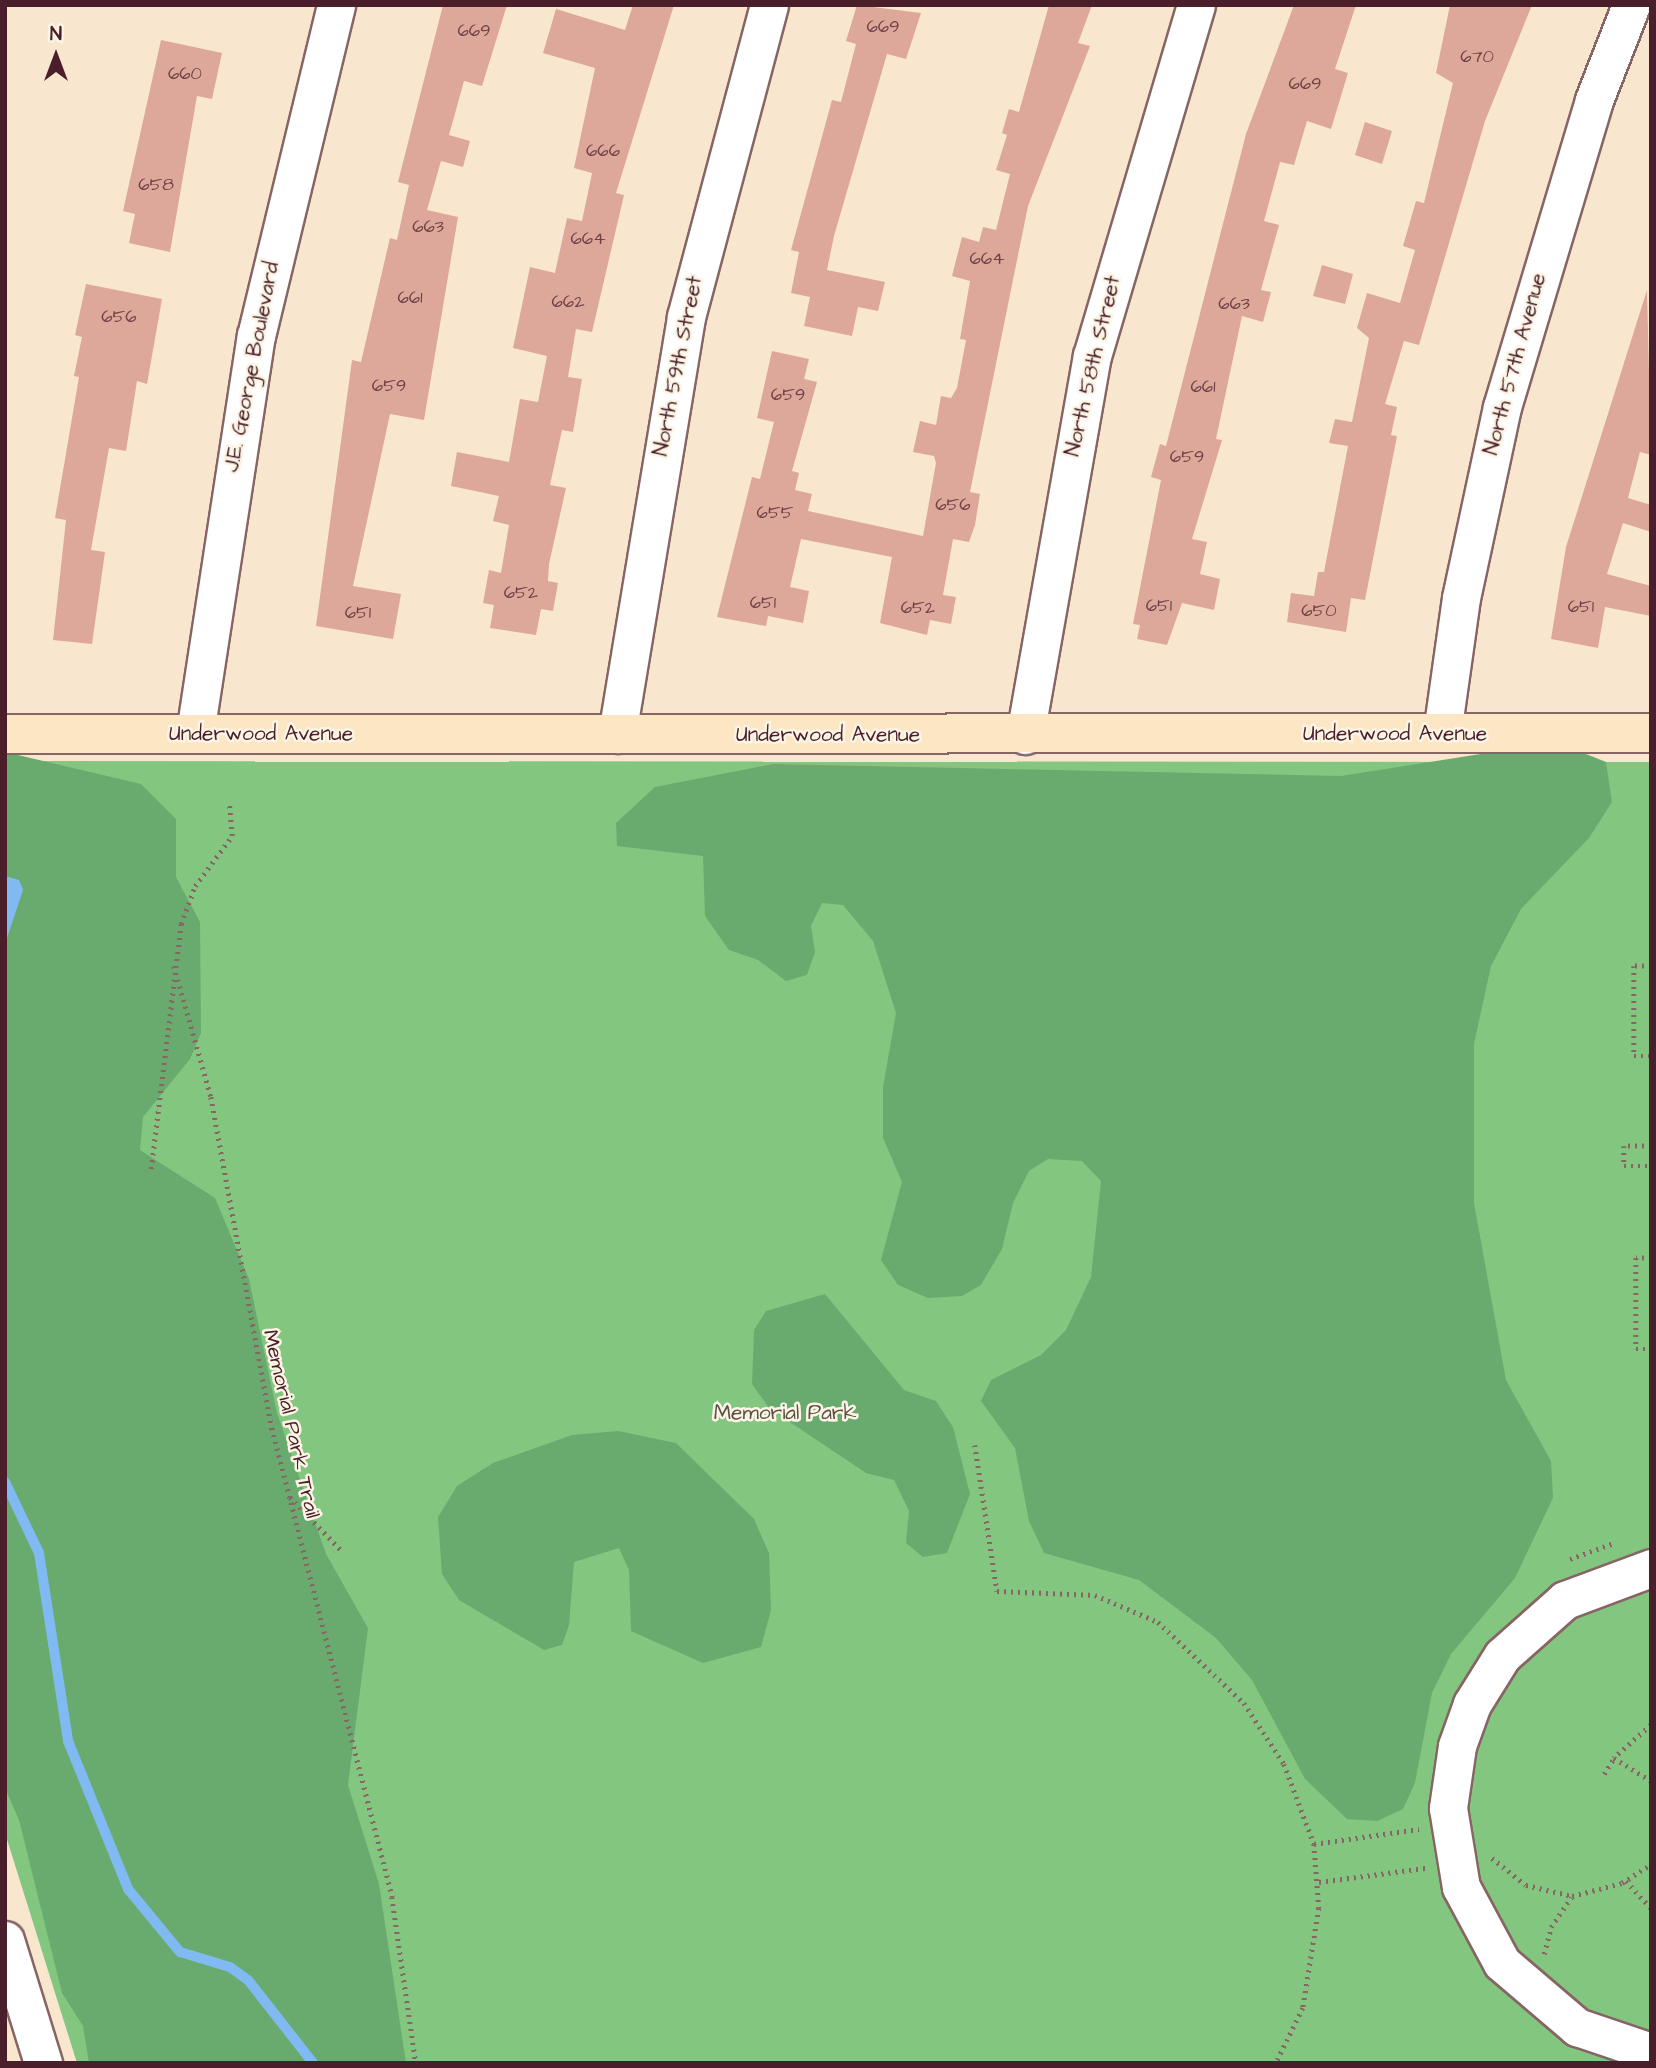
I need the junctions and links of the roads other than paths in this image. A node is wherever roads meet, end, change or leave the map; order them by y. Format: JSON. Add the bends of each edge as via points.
{"nodes":[{"id":1,"x":336,"y":5,"type":"edge"},
{"id":2,"x":769,"y":5,"type":"edge"},
{"id":3,"x":1196,"y":5,"type":"edge"},
{"id":4,"x":1631,"y":5,"type":"edge"},
{"id":5,"x":195,"y":733,"type":"junction"},
{"id":6,"x":1442,"y":733,"type":"junction"},
{"id":7,"x":1651,"y":733,"type":"edge"},
{"id":8,"x":5,"y":734,"type":"edge"},
{"id":9,"x":617,"y":734,"type":"junction"},
{"id":10,"x":1025,"y":735,"type":"junction"},
{"id":11,"x":1651,"y":1568,"type":"edge"},
{"id":12,"x":5,"y":1940,"type":"edge"},
{"id":13,"x":1651,"y":2052,"type":"edge"},
{"id":14,"x":43,"y":2063,"type":"edge"}],
"edges":[{"from":1,"to":5,"type":"street","name":"J.E. George Boulevard","via":[[256,336]]},
{"from":2,"to":9,"type":"street","name":"North 59th Street","via":[[686,317]]},
{"from":3,"to":10,"type":"street","name":"North 58th Street","via":[[1092,356]]},
{"from":4,"to":6,"type":"street","name":"North 57th Avenue","via":[[1577,152],[1502,407],[1461,598]]},
{"from":5,"to":8,"type":"main road","name":"Underwood Avenue"},
{"from":5,"to":9,"type":"main road","name":"Underwood Avenue"},
{"from":6,"to":7,"type":"main road","name":"Underwood Avenue"},
{"from":6,"to":10,"type":"main road","name":"Underwood Avenue"},
{"from":9,"to":10,"type":"main road","name":"Underwood Avenue"},
{"from":11,"to":13,"type":"street","via":[[1604,1580],[1533,1623],[1478,1694],[1457,1746],[1448,1808],[1461,1887],[1502,1963],[1545,2004],[1597,2036]]},
{"from":12,"to":14,"type":"street"}]}
